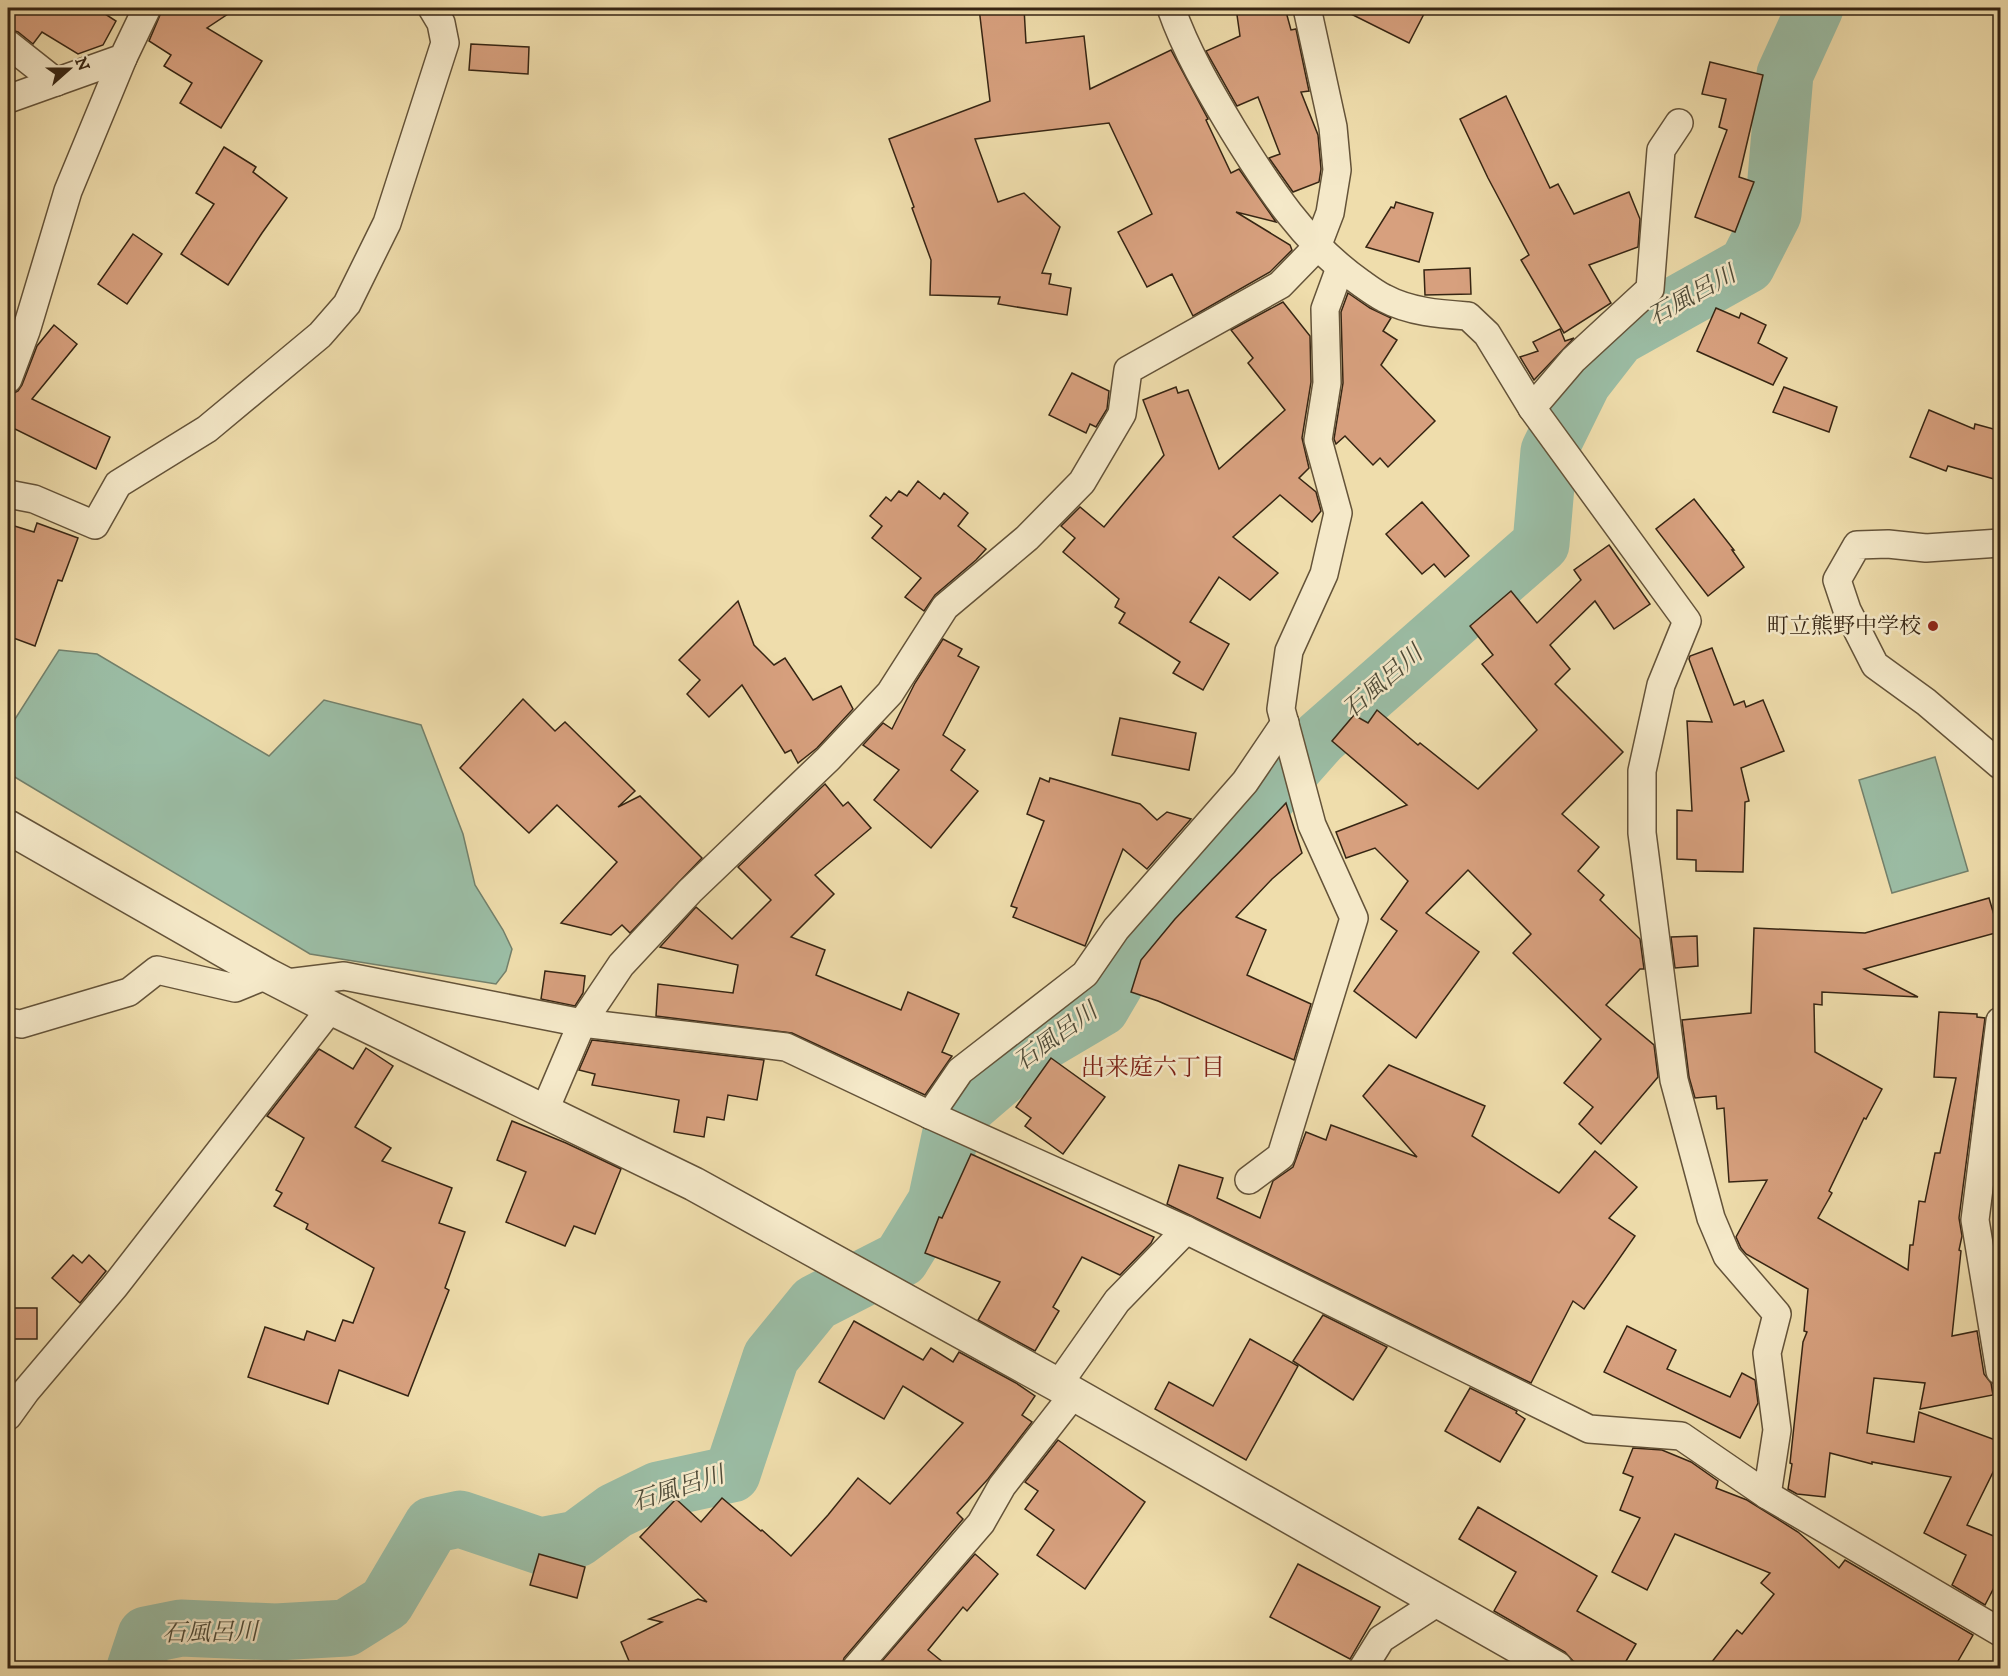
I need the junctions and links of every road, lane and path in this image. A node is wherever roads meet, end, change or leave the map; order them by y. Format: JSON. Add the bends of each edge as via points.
{"nodes":[{"id":1,"x":147,"y":8,"type":"edge"},
{"id":2,"x":432,"y":8,"type":"edge"},
{"id":3,"x":1171,"y":8,"type":"edge"},
{"id":4,"x":1307,"y":8,"type":"edge"},
{"id":5,"x":8,"y":44,"type":"edge"},
{"id":6,"x":123,"y":58,"type":"junction"},
{"id":7,"x":56,"y":82,"type":"junction"},
{"id":8,"x":8,"y":99,"type":"edge"},
{"id":9,"x":1679,"y":123,"type":"dead end"},
{"id":10,"x":1317,"y":247,"type":"junction"},
{"id":11,"x":1340,"y":268,"type":"junction"},
{"id":12,"x":8,"y":379,"type":"edge"},
{"id":13,"x":1535,"y":412,"type":"junction"},
{"id":14,"x":8,"y":494,"type":"edge"},
{"id":15,"x":2001,"y":543,"type":"edge"},
{"id":16,"x":1288,"y":734,"type":"junction"},
{"id":17,"x":2001,"y":765,"type":"edge"},
{"id":18,"x":8,"y":827,"type":"edge"},
{"id":19,"x":277,"y":979,"type":"junction"},
{"id":20,"x":331,"y":1008,"type":"junction"},
{"id":21,"x":2001,"y":1021,"type":"edge"},
{"id":22,"x":8,"y":1022,"type":"edge"},
{"id":23,"x":582,"y":1023,"type":"junction"},
{"id":24,"x":544,"y":1112,"type":"junction"},
{"id":25,"x":935,"y":1117,"type":"junction"},
{"id":26,"x":1249,"y":1180,"type":"dead end"},
{"id":27,"x":1186,"y":1230,"type":"junction"},
{"id":28,"x":2001,"y":1371,"type":"edge"},
{"id":29,"x":1066,"y":1390,"type":"junction"},
{"id":30,"x":8,"y":1416,"type":"edge"},
{"id":31,"x":1767,"y":1495,"type":"junction"},
{"id":32,"x":1438,"y":1602,"type":"junction"},
{"id":33,"x":2001,"y":1632,"type":"edge"},
{"id":34,"x":856,"y":1668,"type":"edge"},
{"id":35,"x":1363,"y":1668,"type":"edge"},
{"id":36,"x":1556,"y":1668,"type":"edge"}],
"edges":[{"from":1,"to":6,"type":"street"},
{"from":2,"to":14,"type":"street","via":[[441,23],[445,43],[387,223],[347,304],[320,335],[207,429],[118,484],[96,525],[34,499]]},
{"from":3,"to":10,"type":"street","via":[[1199,74],[1228,122],[1289,214]]},
{"from":4,"to":10,"type":"street","via":[[1333,127],[1337,170],[1330,213]]},
{"from":5,"to":7,"type":"street"},
{"from":6,"to":7,"type":"street"},
{"from":6,"to":12,"type":"street","via":[[69,191]]},
{"from":7,"to":8,"type":"street"},
{"from":9,"to":13,"type":"street","via":[[1662,150],[1650,289],[1572,360]]},
{"from":10,"to":11,"type":"street"},
{"from":10,"to":23,"type":"street","via":[[1280,285],[1128,370],[1122,414],[1082,482],[1027,538],[945,607],[890,693],[828,759],[682,899],[621,965]]},
{"from":11,"to":13,"type":"street","via":[[1384,299],[1430,314],[1468,316],[1486,334]]},
{"from":11,"to":16,"type":"street","via":[[1325,309],[1328,383],[1318,440],[1338,513],[1324,573],[1289,651],[1281,709]]},
{"from":13,"to":31,"type":"street","via":[[1687,621],[1661,685],[1642,771],[1642,832],[1674,1080],[1711,1218],[1727,1256],[1777,1314],[1767,1353],[1777,1430]]},
{"from":15,"to":17,"type":"street","via":[[1926,548],[1857,545],[1837,580],[1847,610],[1875,665]]},
{"from":16,"to":25,"type":"street","via":[[1116,929],[1085,974],[960,1071]]},
{"from":16,"to":26,"type":"street","via":[[1312,825],[1354,918],[1281,1156]]},
{"from":18,"to":19,"type":"street"},
{"from":19,"to":20,"type":"street"},
{"from":19,"to":22,"type":"street","via":[[235,988],[157,970],[129,992],[21,1024]]},
{"from":19,"to":23,"type":"street","via":[[344,976]]},
{"from":20,"to":24,"type":"street"},
{"from":20,"to":30,"type":"street","via":[[116,1286]]},
{"from":21,"to":28,"type":"street","via":[[1975,1220]]},
{"from":23,"to":24,"type":"street"},
{"from":23,"to":25,"type":"street","via":[[786,1047]]},
{"from":24,"to":29,"type":"street","via":[[694,1184]]},
{"from":25,"to":27,"type":"street"},
{"from":27,"to":29,"type":"street","via":[[1117,1301]]},
{"from":27,"to":31,"type":"street","via":[[1589,1429],[1681,1436]]},
{"from":29,"to":32,"type":"street"},
{"from":29,"to":34,"type":"street","via":[[981,1523]]},
{"from":31,"to":33,"type":"street"},
{"from":32,"to":35,"type":"street","via":[[1381,1639]]},
{"from":32,"to":36,"type":"street"}]}
